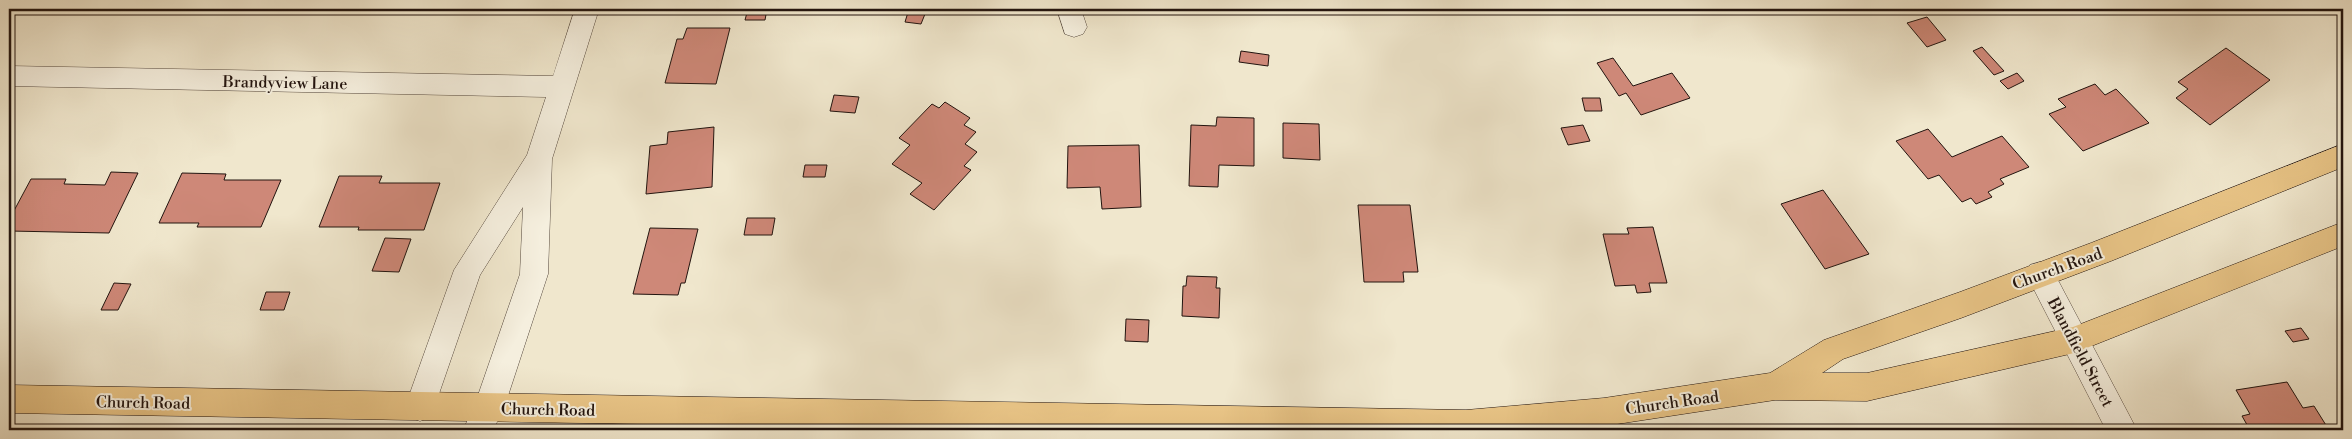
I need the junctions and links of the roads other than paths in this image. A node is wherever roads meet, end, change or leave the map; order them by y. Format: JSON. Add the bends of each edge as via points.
{"nodes":[{"id":1,"x":587,"y":9,"type":"edge"},
{"id":2,"x":9,"y":76,"type":"edge"},
{"id":3,"x":561,"y":87,"type":"junction"},
{"id":4,"x":2343,"y":155,"type":"edge"},
{"id":5,"x":539,"y":159,"type":"junction"},
{"id":6,"x":2343,"y":234,"type":"edge"},
{"id":7,"x":2040,"y":274,"type":"junction"},
{"id":8,"x":2074,"y":340,"type":"junction"},
{"id":9,"x":1775,"y":386,"type":"junction"},
{"id":10,"x":9,"y":399,"type":"edge"},
{"id":11,"x":420,"y":407,"type":"junction"},
{"id":12,"x":483,"y":419,"type":"edge"},
{"id":13,"x":1504,"y":426,"type":"edge"},
{"id":14,"x":2122,"y":430,"type":"edge"}],
"edges":[{"from":1,"to":3,"type":"street"},
{"from":2,"to":3,"type":"street","name":"Brandyview Lane"},
{"from":3,"to":5,"type":"street"},
{"from":4,"to":7,"type":"main road","name":"Church Road"},
{"from":5,"to":11,"type":"street","via":[[468,270]]},
{"from":5,"to":12,"type":"street","via":[[534,274]]},
{"from":6,"to":8,"type":"main road","name":"Church Road"},
{"from":7,"to":8,"type":"street","name":"Blandfield Street"},
{"from":7,"to":9,"type":"main road","name":"Church Road","via":[[1834,349]]},
{"from":8,"to":9,"type":"main road","name":"Church Road","via":[[1867,387]]},
{"from":8,"to":14,"type":"street","name":"Blandfield Street"},
{"from":9,"to":13,"type":"main road","name":"Church Road"},
{"from":10,"to":11,"type":"main road","name":"Church Road"},
{"from":11,"to":12,"type":"main road","name":"Church Road"},
{"from":12,"to":13,"type":"main road","name":"Church Road"}]}
